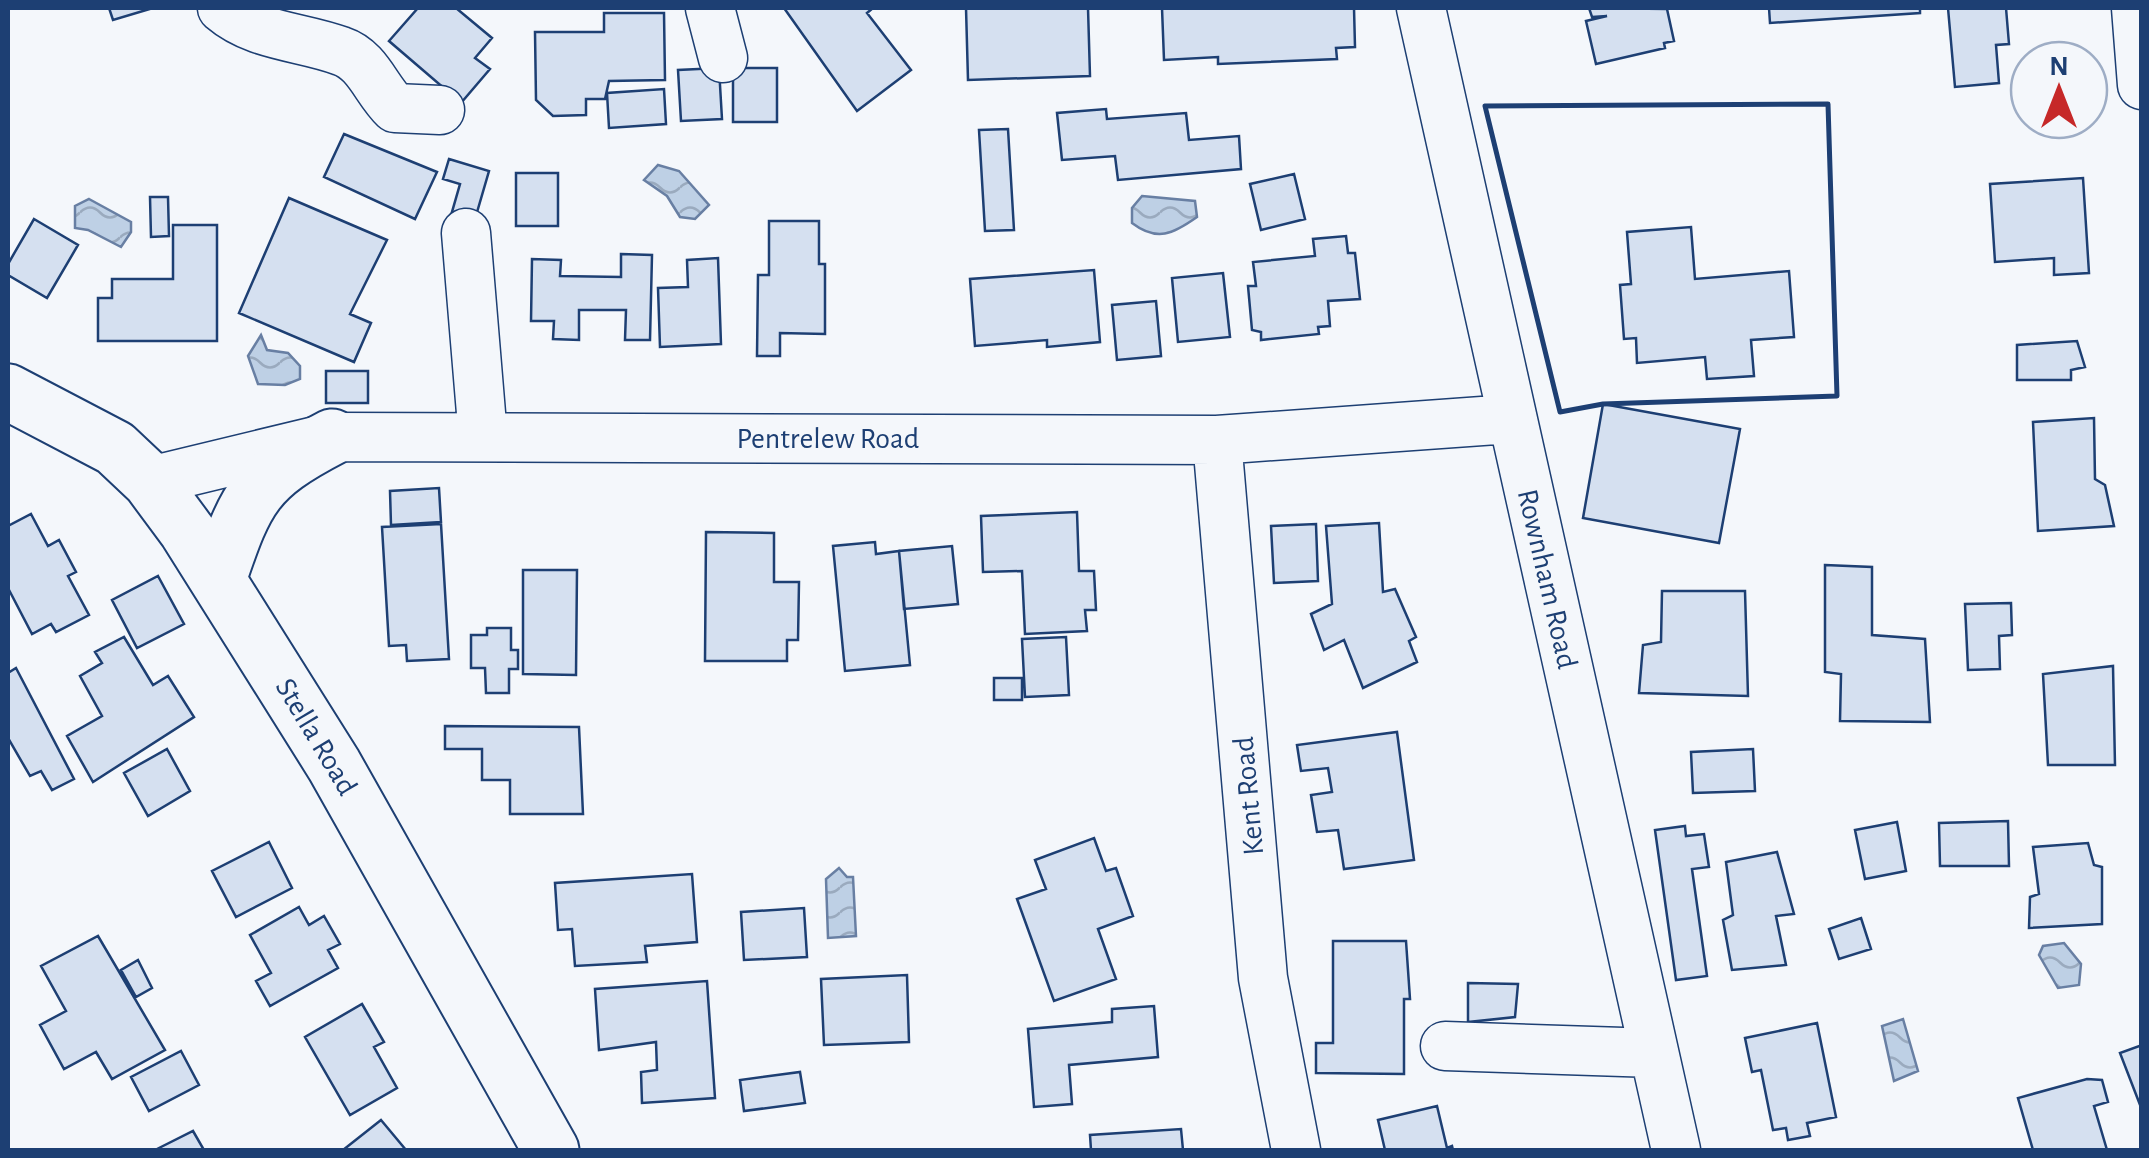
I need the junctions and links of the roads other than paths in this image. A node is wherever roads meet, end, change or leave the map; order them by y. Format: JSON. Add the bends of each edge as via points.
{"nodes":[{"id":1,"x":222,"y":8,"type":"edge"},
{"id":2,"x":710,"y":8,"type":"edge"},
{"id":3,"x":1420,"y":8,"type":"edge"},
{"id":4,"x":2136,"y":8,"type":"edge"},
{"id":5,"x":723,"y":58,"type":"dead end"},
{"id":6,"x":2142,"y":85,"type":"edge"},
{"id":7,"x":440,"y":110,"type":"dead end"},
{"id":8,"x":466,"y":233,"type":"dead end"},
{"id":9,"x":8,"y":392,"type":"edge"},
{"id":10,"x":1510,"y":419,"type":"junction"},
{"id":11,"x":332,"y":437,"type":"junction"},
{"id":12,"x":482,"y":438,"type":"junction"},
{"id":13,"x":1217,"y":440,"type":"junction"},
{"id":14,"x":150,"y":480,"type":"junction"},
{"id":15,"x":218,"y":577,"type":"junction"},
{"id":16,"x":1445,"y":1046,"type":"dead end"},
{"id":17,"x":1654,"y":1053,"type":"junction"},
{"id":18,"x":550,"y":1150,"type":"edge"},
{"id":19,"x":1296,"y":1150,"type":"edge"},
{"id":20,"x":1676,"y":1150,"type":"edge"}],
"edges":[{"from":1,"to":7,"type":"street","via":[[287,39],[342,51],[362,64],[395,108]]},
{"from":2,"to":5,"type":"street"},
{"from":3,"to":10,"type":"street","name":"Rownham Road"},
{"from":4,"to":6,"type":"street"},
{"from":8,"to":12,"type":"street"},
{"from":9,"to":14,"type":"main road","name":"Stella Road","via":[[115,448]]},
{"from":10,"to":13,"type":"street","name":"Pentrelew Road"},
{"from":10,"to":17,"type":"street","name":"Rownham Road"},
{"from":11,"to":12,"type":"street","name":"Pentrelew Road"},
{"from":11,"to":14,"type":"street","name":"Pentrelew Road"},
{"from":11,"to":15,"type":"main road","via":[[265,478],[244,508]]},
{"from":12,"to":13,"type":"street","name":"Pentrelew Road"},
{"from":13,"to":19,"type":"street","name":"Kent Road","via":[[1263,978]]},
{"from":14,"to":15,"type":"main road","name":"Stella Road"},
{"from":15,"to":18,"type":"main road","name":"Stella Road","via":[[343,782]]},
{"from":16,"to":17,"type":"street"},
{"from":17,"to":20,"type":"street","name":"Rownham Road"}]}
